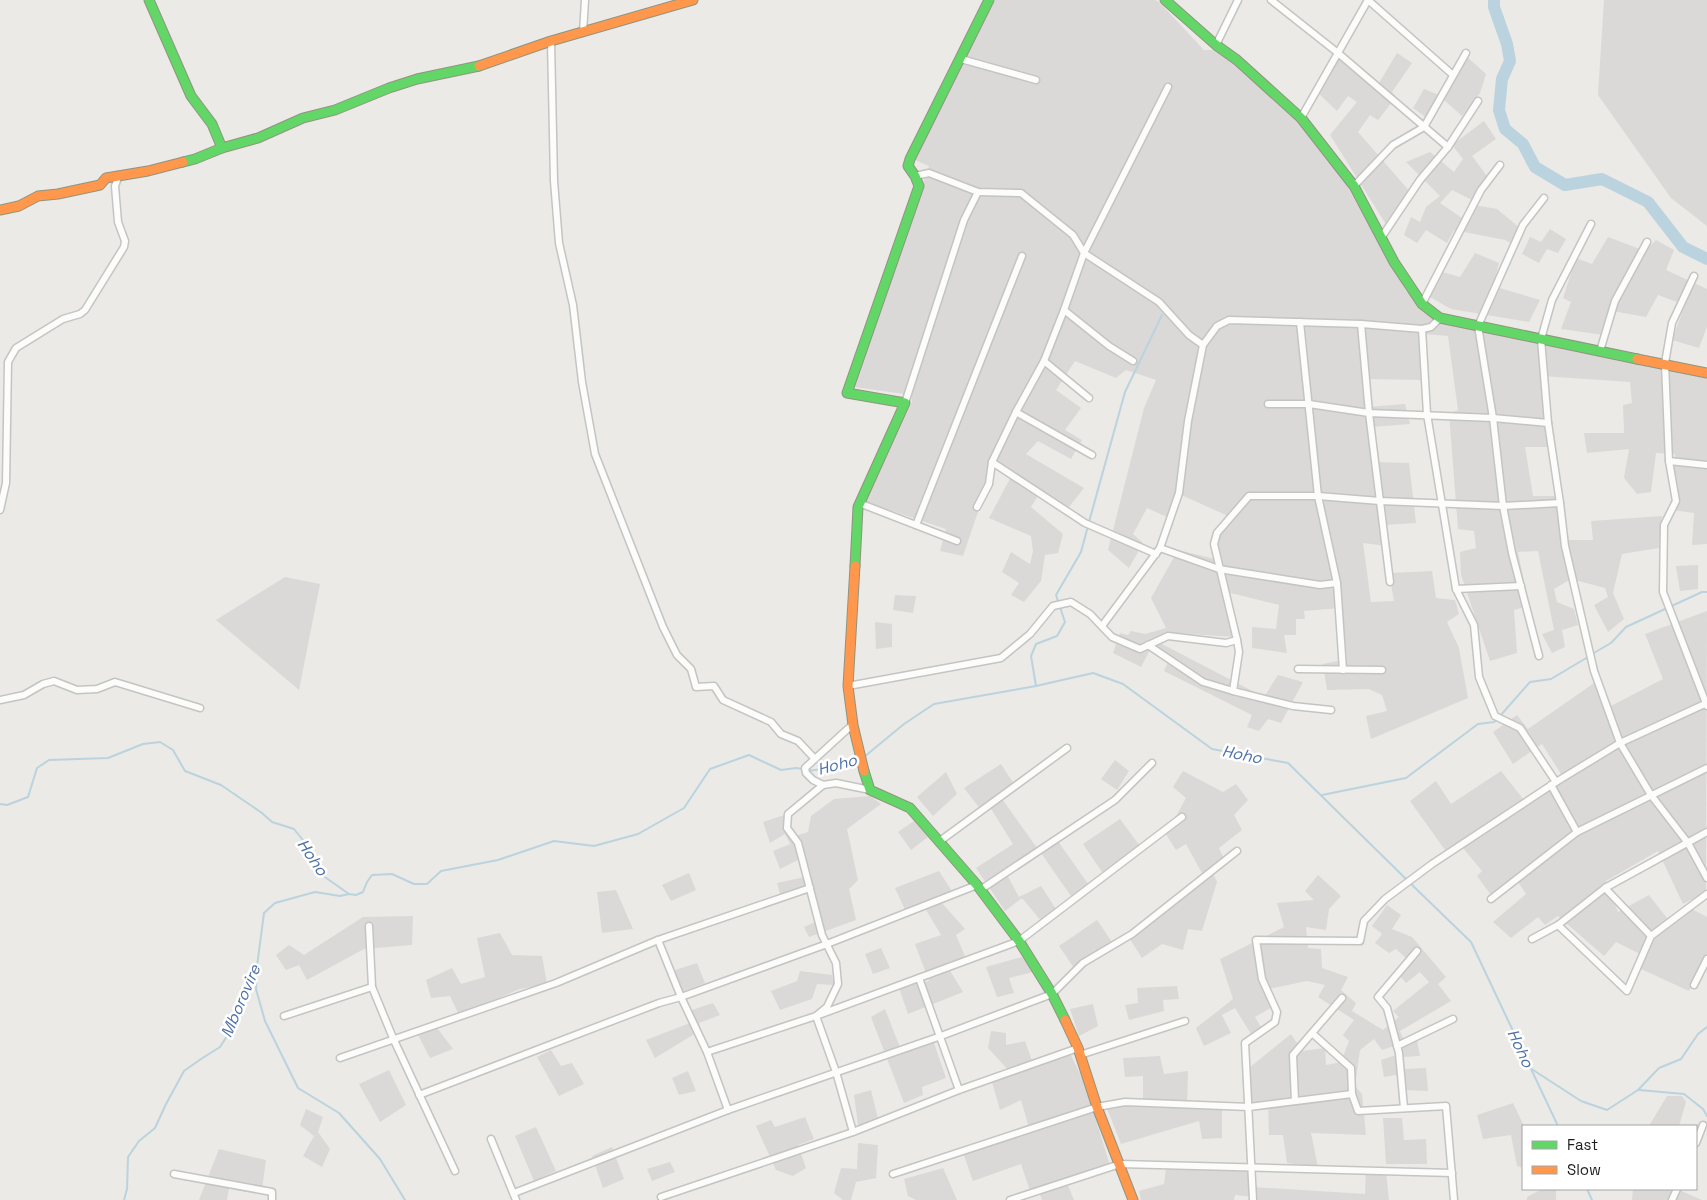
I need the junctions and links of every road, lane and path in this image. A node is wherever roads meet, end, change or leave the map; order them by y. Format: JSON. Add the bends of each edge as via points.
{"nodes":[{"id":1,"x":149,"y":0,"type":"edge"},
{"id":2,"x":585,"y":0,"type":"edge"},
{"id":3,"x":693,"y":0,"type":"edge"},
{"id":4,"x":989,"y":0,"type":"edge"},
{"id":5,"x":1165,"y":0,"type":"edge"},
{"id":6,"x":1238,"y":0,"type":"edge"},
{"id":7,"x":1271,"y":0,"type":"edge"},
{"id":8,"x":1368,"y":0,"type":"edge"},
{"id":9,"x":583,"y":33,"type":"junction"},
{"id":10,"x":551,"y":41,"type":"junction"},
{"id":11,"x":1216,"y":45,"type":"junction"},
{"id":12,"x":1338,"y":52,"type":"junction"},
{"id":13,"x":1466,"y":53,"type":"dead end"},
{"id":14,"x":961,"y":59,"type":"junction"},
{"id":15,"x":1453,"y":75,"type":"junction"},
{"id":16,"x":1036,"y":80,"type":"dead end"},
{"id":17,"x":1168,"y":87,"type":"dead end"},
{"id":18,"x":1478,"y":101,"type":"dead end"},
{"id":19,"x":1301,"y":118,"type":"junction"},
{"id":20,"x":1424,"y":127,"type":"junction"},
{"id":21,"x":1448,"y":147,"type":"junction"},
{"id":22,"x":222,"y":148,"type":"junction"},
{"id":23,"x":1500,"y":165,"type":"dead end"},
{"id":24,"x":119,"y":175,"type":"junction"},
{"id":25,"x":915,"y":176,"type":"junction"},
{"id":26,"x":1354,"y":186,"type":"junction"},
{"id":27,"x":978,"y":192,"type":"junction"},
{"id":28,"x":1544,"y":198,"type":"dead end"},
{"id":29,"x":0,"y":210,"type":"edge"},
{"id":30,"x":1591,"y":224,"type":"dead end"},
{"id":31,"x":1381,"y":238,"type":"junction"},
{"id":32,"x":1646,"y":242,"type":"dead end"},
{"id":33,"x":1084,"y":253,"type":"junction"},
{"id":34,"x":1022,"y":256,"type":"dead end"},
{"id":35,"x":1694,"y":276,"type":"dead end"},
{"id":36,"x":1422,"y":304,"type":"junction"},
{"id":37,"x":1064,"y":310,"type":"junction"},
{"id":38,"x":1440,"y":318,"type":"junction"},
{"id":39,"x":1300,"y":322,"type":"junction"},
{"id":40,"x":1361,"y":324,"type":"junction"},
{"id":41,"x":1478,"y":326,"type":"junction"},
{"id":42,"x":1422,"y":329,"type":"junction"},
{"id":43,"x":1541,"y":339,"type":"junction"},
{"id":44,"x":1203,"y":345,"type":"junction"},
{"id":45,"x":1600,"y":351,"type":"junction"},
{"id":46,"x":1044,"y":361,"type":"junction"},
{"id":47,"x":1133,"y":361,"type":"dead end"},
{"id":48,"x":1665,"y":363,"type":"junction"},
{"id":49,"x":1707,"y":373,"type":"edge"},
{"id":50,"x":1089,"y":398,"type":"dead end"},
{"id":51,"x":905,"y":403,"type":"junction"},
{"id":52,"x":1268,"y":404,"type":"dead end"},
{"id":53,"x":1310,"y":404,"type":"junction"},
{"id":54,"x":1016,"y":412,"type":"junction"},
{"id":55,"x":1369,"y":413,"type":"junction"},
{"id":56,"x":1428,"y":414,"type":"junction"},
{"id":57,"x":1493,"y":418,"type":"junction"},
{"id":58,"x":1548,"y":423,"type":"junction"},
{"id":59,"x":1092,"y":455,"type":"dead end"},
{"id":60,"x":1669,"y":461,"type":"junction"},
{"id":61,"x":992,"y":462,"type":"junction"},
{"id":62,"x":1707,"y":465,"type":"edge"},
{"id":63,"x":1318,"y":496,"type":"junction"},
{"id":64,"x":1380,"y":501,"type":"junction"},
{"id":65,"x":1441,"y":502,"type":"junction"},
{"id":66,"x":859,"y":503,"type":"junction"},
{"id":67,"x":1560,"y":504,"type":"junction"},
{"id":68,"x":1503,"y":506,"type":"junction"},
{"id":69,"x":978,"y":507,"type":"dead end"},
{"id":70,"x":0,"y":510,"type":"edge"},
{"id":71,"x":916,"y":525,"type":"junction"},
{"id":72,"x":957,"y":540,"type":"dead end"},
{"id":73,"x":1158,"y":551,"type":"junction"},
{"id":74,"x":1219,"y":569,"type":"junction"},
{"id":75,"x":1390,"y":582,"type":"dead end"},
{"id":76,"x":1337,"y":583,"type":"junction"},
{"id":77,"x":1521,"y":586,"type":"junction"},
{"id":78,"x":1456,"y":589,"type":"junction"},
{"id":79,"x":1102,"y":626,"type":"junction"},
{"id":80,"x":1237,"y":640,"type":"junction"},
{"id":81,"x":1148,"y":645,"type":"junction"},
{"id":82,"x":1539,"y":656,"type":"dead end"},
{"id":83,"x":1298,"y":669,"type":"dead end"},
{"id":84,"x":1344,"y":670,"type":"junction"},
{"id":85,"x":1382,"y":670,"type":"dead end"},
{"id":86,"x":848,"y":686,"type":"junction"},
{"id":87,"x":1233,"y":692,"type":"junction"},
{"id":88,"x":0,"y":700,"type":"edge"},
{"id":89,"x":1707,"y":704,"type":"edge"},
{"id":90,"x":200,"y":708,"type":"dead end"},
{"id":91,"x":1331,"y":710,"type":"dead end"},
{"id":92,"x":852,"y":725,"type":"junction"},
{"id":93,"x":1620,"y":744,"type":"junction"},
{"id":94,"x":1067,"y":748,"type":"dead end"},
{"id":95,"x":814,"y":758,"type":"junction"},
{"id":96,"x":1152,"y":763,"type":"dead end"},
{"id":97,"x":1707,"y":768,"type":"edge"},
{"id":98,"x":1553,"y":784,"type":"junction"},
{"id":99,"x":823,"y":785,"type":"junction"},
{"id":100,"x":870,"y":790,"type":"junction"},
{"id":101,"x":1651,"y":795,"type":"junction"},
{"id":102,"x":1182,"y":817,"type":"dead end"},
{"id":103,"x":1577,"y":832,"type":"junction"},
{"id":104,"x":1707,"y":832,"type":"edge"},
{"id":105,"x":940,"y":841,"type":"junction"},
{"id":106,"x":1688,"y":843,"type":"junction"},
{"id":107,"x":1237,"y":851,"type":"dead end"},
{"id":108,"x":1707,"y":878,"type":"edge"},
{"id":109,"x":978,"y":887,"type":"junction"},
{"id":110,"x":810,"y":888,"type":"junction"},
{"id":111,"x":1605,"y":888,"type":"junction"},
{"id":112,"x":1707,"y":894,"type":"edge"},
{"id":113,"x":1491,"y":899,"type":"dead end"},
{"id":114,"x":1558,"y":925,"type":"junction"},
{"id":115,"x":369,"y":926,"type":"dead end"},
{"id":116,"x":1650,"y":936,"type":"junction"},
{"id":117,"x":1532,"y":939,"type":"dead end"},
{"id":118,"x":658,"y":940,"type":"junction"},
{"id":119,"x":1019,"y":941,"type":"junction"},
{"id":120,"x":827,"y":944,"type":"junction"},
{"id":121,"x":1417,"y":951,"type":"dead end"},
{"id":122,"x":1707,"y":959,"type":"edge"},
{"id":123,"x":919,"y":978,"type":"junction"},
{"id":124,"x":1694,"y":985,"type":"dead end"},
{"id":125,"x":372,"y":987,"type":"junction"},
{"id":126,"x":1052,"y":994,"type":"junction"},
{"id":127,"x":681,"y":997,"type":"junction"},
{"id":128,"x":1342,"y":998,"type":"dead end"},
{"id":129,"x":284,"y":1016,"type":"dead end"},
{"id":130,"x":816,"y":1016,"type":"junction"},
{"id":131,"x":1454,"y":1019,"type":"dead end"},
{"id":132,"x":1185,"y":1021,"type":"dead end"},
{"id":133,"x":1312,"y":1033,"type":"junction"},
{"id":134,"x":940,"y":1036,"type":"junction"},
{"id":135,"x":392,"y":1038,"type":"junction"},
{"id":136,"x":1398,"y":1046,"type":"junction"},
{"id":137,"x":1079,"y":1051,"type":"junction"},
{"id":138,"x":707,"y":1052,"type":"junction"},
{"id":139,"x":340,"y":1058,"type":"dead end"},
{"id":140,"x":836,"y":1072,"type":"junction"},
{"id":141,"x":959,"y":1090,"type":"junction"},
{"id":142,"x":1352,"y":1094,"type":"junction"},
{"id":143,"x":419,"y":1096,"type":"junction"},
{"id":144,"x":1295,"y":1101,"type":"junction"},
{"id":145,"x":1097,"y":1107,"type":"junction"},
{"id":146,"x":1249,"y":1107,"type":"junction"},
{"id":147,"x":1404,"y":1108,"type":"junction"},
{"id":148,"x":728,"y":1110,"type":"junction"},
{"id":149,"x":1703,"y":1125,"type":"dead end"},
{"id":150,"x":853,"y":1132,"type":"junction"},
{"id":151,"x":491,"y":1140,"type":"dead end"},
{"id":152,"x":1697,"y":1140,"type":"edge"},
{"id":153,"x":1120,"y":1164,"type":"junction"},
{"id":154,"x":1252,"y":1168,"type":"junction"},
{"id":155,"x":455,"y":1171,"type":"dead end"},
{"id":156,"x":1452,"y":1173,"type":"junction"},
{"id":157,"x":174,"y":1174,"type":"dead end"},
{"id":158,"x":893,"y":1174,"type":"dead end"},
{"id":159,"x":514,"y":1193,"type":"junction"},
{"id":160,"x":661,"y":1197,"type":"dead end"},
{"id":161,"x":272,"y":1200,"type":"edge"},
{"id":162,"x":516,"y":1200,"type":"edge"},
{"id":163,"x":1010,"y":1200,"type":"edge"},
{"id":164,"x":1133,"y":1200,"type":"edge"},
{"id":165,"x":1253,"y":1200,"type":"edge"},
{"id":166,"x":1454,"y":1200,"type":"edge"}],
"edges":[{"from":1,"to":22,"type":"street","via":[[191,96],[212,124]]},
{"from":2,"to":9,"type":"street"},
{"from":3,"to":9,"type":"street"},
{"from":4,"to":14,"type":"street"},
{"from":5,"to":11,"type":"street"},
{"from":6,"to":11,"type":"street"},
{"from":7,"to":12,"type":"street"},
{"from":8,"to":12,"type":"street"},
{"from":8,"to":15,"type":"street"},
{"from":9,"to":10,"type":"street"},
{"from":10,"to":22,"type":"street","via":[[490,63],[417,78],[335,110],[303,118],[258,138]]},
{"from":10,"to":95,"type":"street","via":[[554,181],[559,243],[573,305],[595,454],[663,627],[677,655],[691,669],[696,687],[714,686],[723,700],[771,722],[781,734],[798,741]]},
{"from":11,"to":19,"type":"street"},
{"from":12,"to":19,"type":"street"},
{"from":12,"to":20,"type":"street"},
{"from":13,"to":15,"type":"street"},
{"from":14,"to":16,"type":"street"},
{"from":14,"to":25,"type":"street","via":[[910,159],[908,166]]},
{"from":15,"to":20,"type":"street"},
{"from":17,"to":33,"type":"street"},
{"from":18,"to":21,"type":"street"},
{"from":19,"to":26,"type":"street"},
{"from":20,"to":21,"type":"street"},
{"from":20,"to":26,"type":"street","via":[[1393,145]]},
{"from":21,"to":31,"type":"street","via":[[1420,180]]},
{"from":22,"to":24,"type":"street","via":[[186,162]]},
{"from":23,"to":36,"type":"street","via":[[1481,190]]},
{"from":24,"to":29,"type":"street","via":[[106,178],[100,185],[38,196],[19,206]]},
{"from":24,"to":70,"type":"street","via":[[114,186],[124,247],[85,310],[63,319],[16,348],[8,362],[6,482]]},
{"from":25,"to":27,"type":"street","via":[[929,173]]},
{"from":25,"to":51,"type":"street","via":[[919,186],[848,393]]},
{"from":26,"to":31,"type":"street"},
{"from":27,"to":33,"type":"street","via":[[1022,193],[1073,235]]},
{"from":27,"to":51,"type":"street","via":[[964,220]]},
{"from":28,"to":41,"type":"street","via":[[1524,225]]},
{"from":30,"to":43,"type":"street","via":[[1552,300]]},
{"from":31,"to":36,"type":"street"},
{"from":32,"to":45,"type":"street","via":[[1615,301]]},
{"from":33,"to":37,"type":"street"},
{"from":33,"to":44,"type":"street","via":[[1159,302],[1188,335]]},
{"from":34,"to":71,"type":"street"},
{"from":35,"to":48,"type":"street","via":[[1672,323]]},
{"from":36,"to":38,"type":"street"},
{"from":37,"to":46,"type":"street"},
{"from":37,"to":47,"type":"street"},
{"from":38,"to":41,"type":"street"},
{"from":38,"to":42,"type":"street","via":[[1431,327]]},
{"from":39,"to":40,"type":"street"},
{"from":39,"to":44,"type":"street","via":[[1229,320],[1217,326]]},
{"from":39,"to":53,"type":"street"},
{"from":40,"to":42,"type":"street"},
{"from":40,"to":55,"type":"street"},
{"from":41,"to":43,"type":"street"},
{"from":41,"to":57,"type":"street"},
{"from":42,"to":56,"type":"street"},
{"from":43,"to":45,"type":"street"},
{"from":43,"to":58,"type":"street"},
{"from":44,"to":73,"type":"street","via":[[1188,421],[1179,493]]},
{"from":45,"to":48,"type":"street"},
{"from":46,"to":50,"type":"street"},
{"from":46,"to":54,"type":"street"},
{"from":48,"to":49,"type":"street"},
{"from":48,"to":60,"type":"street"},
{"from":51,"to":66,"type":"street"},
{"from":52,"to":53,"type":"street"},
{"from":53,"to":55,"type":"street"},
{"from":53,"to":63,"type":"street"},
{"from":54,"to":59,"type":"street"},
{"from":54,"to":61,"type":"street"},
{"from":55,"to":56,"type":"street"},
{"from":55,"to":64,"type":"street"},
{"from":56,"to":57,"type":"street"},
{"from":56,"to":65,"type":"street"},
{"from":57,"to":58,"type":"street"},
{"from":57,"to":68,"type":"street"},
{"from":58,"to":67,"type":"street"},
{"from":60,"to":62,"type":"street"},
{"from":60,"to":89,"type":"street","via":[[1676,500],[1664,525],[1663,592]]},
{"from":61,"to":69,"type":"street","via":[[988,484]]},
{"from":61,"to":73,"type":"street","via":[[1085,524]]},
{"from":63,"to":64,"type":"street"},
{"from":63,"to":74,"type":"street","via":[[1249,496],[1217,533],[1214,544]]},
{"from":63,"to":76,"type":"street"},
{"from":64,"to":65,"type":"street"},
{"from":64,"to":75,"type":"street"},
{"from":65,"to":68,"type":"street"},
{"from":65,"to":78,"type":"street"},
{"from":66,"to":71,"type":"street"},
{"from":66,"to":86,"type":"street"},
{"from":67,"to":68,"type":"street"},
{"from":67,"to":93,"type":"street","via":[[1565,546],[1594,671]]},
{"from":68,"to":77,"type":"street"},
{"from":71,"to":72,"type":"street"},
{"from":73,"to":74,"type":"street"},
{"from":73,"to":79,"type":"street"},
{"from":74,"to":76,"type":"street","via":[[1320,585]]},
{"from":74,"to":80,"type":"street"},
{"from":76,"to":84,"type":"street"},
{"from":77,"to":78,"type":"street"},
{"from":77,"to":82,"type":"street"},
{"from":78,"to":98,"type":"street","via":[[1474,625],[1479,677],[1498,717],[1520,728]]},
{"from":79,"to":81,"type":"street","via":[[1112,638],[1140,649]]},
{"from":79,"to":86,"type":"street","via":[[1071,602],[1053,606],[1030,634],[1001,658]]},
{"from":80,"to":81,"type":"street","via":[[1226,643],[1168,636]]},
{"from":80,"to":87,"type":"street","via":[[1239,652]]},
{"from":81,"to":87,"type":"street","via":[[1203,682]]},
{"from":83,"to":84,"type":"street"},
{"from":84,"to":85,"type":"street"},
{"from":86,"to":92,"type":"street"},
{"from":87,"to":91,"type":"street","via":[[1293,706]]},
{"from":88,"to":90,"type":"street","via":[[24,695],[54,681],[77,690],[97,689],[115,682]]},
{"from":89,"to":93,"type":"street"},
{"from":92,"to":95,"type":"street"},
{"from":92,"to":100,"type":"street"},
{"from":93,"to":98,"type":"street"},
{"from":93,"to":101,"type":"street"},
{"from":94,"to":105,"type":"street"},
{"from":95,"to":99,"type":"street","via":[[805,770],[813,780]]},
{"from":96,"to":109,"type":"street","via":[[1114,800]]},
{"from":97,"to":101,"type":"street"},
{"from":98,"to":103,"type":"street"},
{"from":98,"to":146,"type":"street","via":[[1385,899],[1364,921],[1360,941],[1256,940],[1262,979],[1277,1012],[1275,1022],[1245,1043]]},
{"from":99,"to":100,"type":"street","via":[[836,783]]},
{"from":99,"to":110,"type":"street","via":[[788,814],[787,828],[798,843]]},
{"from":100,"to":105,"type":"street","via":[[910,808]]},
{"from":101,"to":103,"type":"street"},
{"from":101,"to":106,"type":"street"},
{"from":102,"to":119,"type":"street"},
{"from":103,"to":113,"type":"street"},
{"from":104,"to":106,"type":"street"},
{"from":105,"to":109,"type":"street"},
{"from":106,"to":108,"type":"street"},
{"from":106,"to":111,"type":"street"},
{"from":107,"to":126,"type":"street","via":[[1132,934],[1083,963]]},
{"from":109,"to":119,"type":"street"},
{"from":109,"to":120,"type":"street"},
{"from":110,"to":118,"type":"street"},
{"from":110,"to":120,"type":"street"},
{"from":111,"to":114,"type":"street"},
{"from":111,"to":116,"type":"street"},
{"from":112,"to":116,"type":"street"},
{"from":114,"to":116,"type":"street","via":[[1627,991]]},
{"from":114,"to":117,"type":"street"},
{"from":115,"to":125,"type":"street"},
{"from":118,"to":127,"type":"street"},
{"from":118,"to":135,"type":"street","via":[[556,983]]},
{"from":119,"to":123,"type":"street"},
{"from":119,"to":126,"type":"street"},
{"from":120,"to":127,"type":"street"},
{"from":120,"to":130,"type":"street","via":[[836,963],[838,984],[827,1007]]},
{"from":121,"to":136,"type":"street","via":[[1378,997],[1387,1008]]},
{"from":122,"to":124,"type":"street"},
{"from":123,"to":130,"type":"street"},
{"from":123,"to":134,"type":"street"},
{"from":125,"to":129,"type":"street"},
{"from":125,"to":135,"type":"street"},
{"from":126,"to":134,"type":"street"},
{"from":126,"to":137,"type":"street"},
{"from":127,"to":138,"type":"street"},
{"from":127,"to":143,"type":"street","via":[[658,1003]]},
{"from":128,"to":133,"type":"street"},
{"from":130,"to":138,"type":"street"},
{"from":130,"to":140,"type":"street"},
{"from":131,"to":136,"type":"street"},
{"from":132,"to":137,"type":"street"},
{"from":133,"to":142,"type":"street","via":[[1351,1068]]},
{"from":133,"to":144,"type":"street","via":[[1293,1055]]},
{"from":134,"to":140,"type":"street"},
{"from":134,"to":141,"type":"street"},
{"from":135,"to":139,"type":"street"},
{"from":135,"to":143,"type":"street"},
{"from":136,"to":147,"type":"street"},
{"from":137,"to":141,"type":"street"},
{"from":137,"to":145,"type":"street"},
{"from":138,"to":148,"type":"street"},
{"from":140,"to":148,"type":"street"},
{"from":140,"to":150,"type":"street"},
{"from":141,"to":150,"type":"street"},
{"from":142,"to":144,"type":"street"},
{"from":142,"to":147,"type":"street","via":[[1358,1111]]},
{"from":143,"to":155,"type":"street"},
{"from":144,"to":146,"type":"street"},
{"from":145,"to":146,"type":"street","via":[[1125,1102]]},
{"from":145,"to":153,"type":"street"},
{"from":145,"to":158,"type":"street"},
{"from":146,"to":154,"type":"street"},
{"from":147,"to":156,"type":"street","via":[[1446,1106]]},
{"from":148,"to":159,"type":"street"},
{"from":149,"to":152,"type":"street"},
{"from":150,"to":160,"type":"street"},
{"from":151,"to":159,"type":"street"},
{"from":153,"to":154,"type":"street"},
{"from":153,"to":163,"type":"street"},
{"from":153,"to":164,"type":"street"},
{"from":154,"to":156,"type":"street"},
{"from":154,"to":165,"type":"street"},
{"from":156,"to":166,"type":"street"},
{"from":157,"to":161,"type":"street","via":[[272,1192]]},
{"from":159,"to":162,"type":"street"}]}
